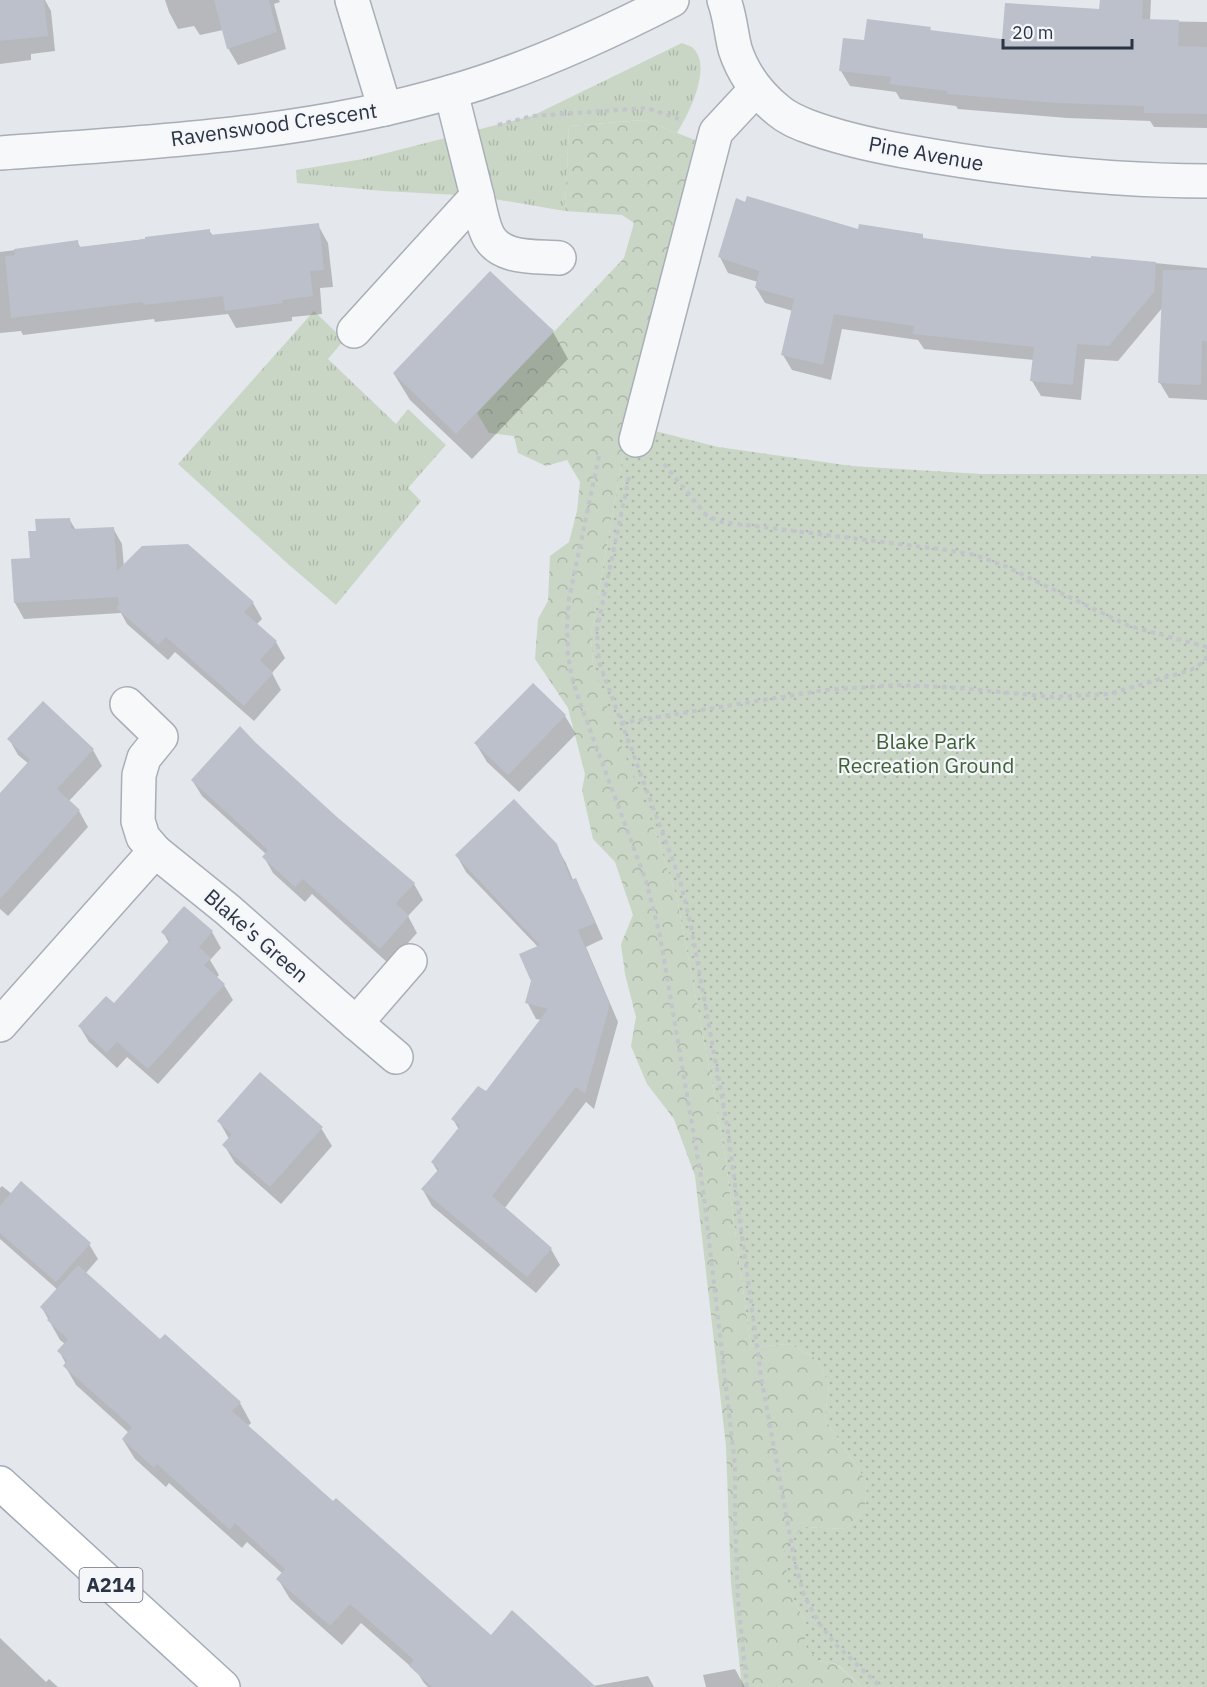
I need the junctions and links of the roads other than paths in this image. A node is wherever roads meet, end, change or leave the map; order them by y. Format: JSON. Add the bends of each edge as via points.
{"nodes":[{"id":1,"x":352,"y":0,"type":"edge"},
{"id":2,"x":672,"y":0,"type":"edge"},
{"id":3,"x":724,"y":0,"type":"edge"},
{"id":4,"x":756,"y":89,"type":"junction"},
{"id":5,"x":451,"y":92,"type":"junction"},
{"id":6,"x":385,"y":109,"type":"junction"},
{"id":7,"x":0,"y":153,"type":"edge"},
{"id":8,"x":1207,"y":181,"type":"edge"},
{"id":9,"x":477,"y":196,"type":"junction"},
{"id":10,"x":559,"y":258,"type":"dead end"},
{"id":11,"x":354,"y":331,"type":"dead end"},
{"id":12,"x":648,"y":449,"type":"road end"},
{"id":13,"x":127,"y":704,"type":"dead end"},
{"id":14,"x":155,"y":851,"type":"junction"},
{"id":15,"x":410,"y":961,"type":"dead end"},
{"id":16,"x":356,"y":1023,"type":"junction"},
{"id":17,"x":0,"y":1025,"type":"edge"},
{"id":18,"x":396,"y":1057,"type":"dead end"},
{"id":19,"x":0,"y":1483,"type":"edge"},
{"id":20,"x":223,"y":1687,"type":"edge"}],
"edges":[{"from":1,"to":6,"type":"street"},
{"from":2,"to":5,"type":"street","name":"Ravenswood Crescent","via":[[565,51]]},
{"from":3,"to":4,"type":"street","name":"Pine Avenue","via":[[736,49]]},
{"from":4,"to":8,"type":"street","name":"Pine Avenue","via":[[791,119],[861,143],[1041,172]]},
{"from":4,"to":12,"type":"street","via":[[716,132]]},
{"from":5,"to":6,"type":"street","name":"Ravenswood Crescent"},
{"from":5,"to":9,"type":"street"},
{"from":6,"to":7,"type":"street","name":"Ravenswood Crescent","via":[[236,134]]},
{"from":9,"to":10,"type":"street","via":[[487,235],[496,247],[509,253]]},
{"from":9,"to":11,"type":"street"},
{"from":13,"to":14,"type":"street","name":"Blake's Green","via":[[160,737],[144,759],[139,775],[138,821],[143,837]]},
{"from":14,"to":16,"type":"street","name":"Blake's Green"},
{"from":14,"to":17,"type":"street"},
{"from":15,"to":16,"type":"street"},
{"from":16,"to":18,"type":"street","name":"Blake's Green"},
{"from":19,"to":20,"type":"main road","number":"A214"}]}
